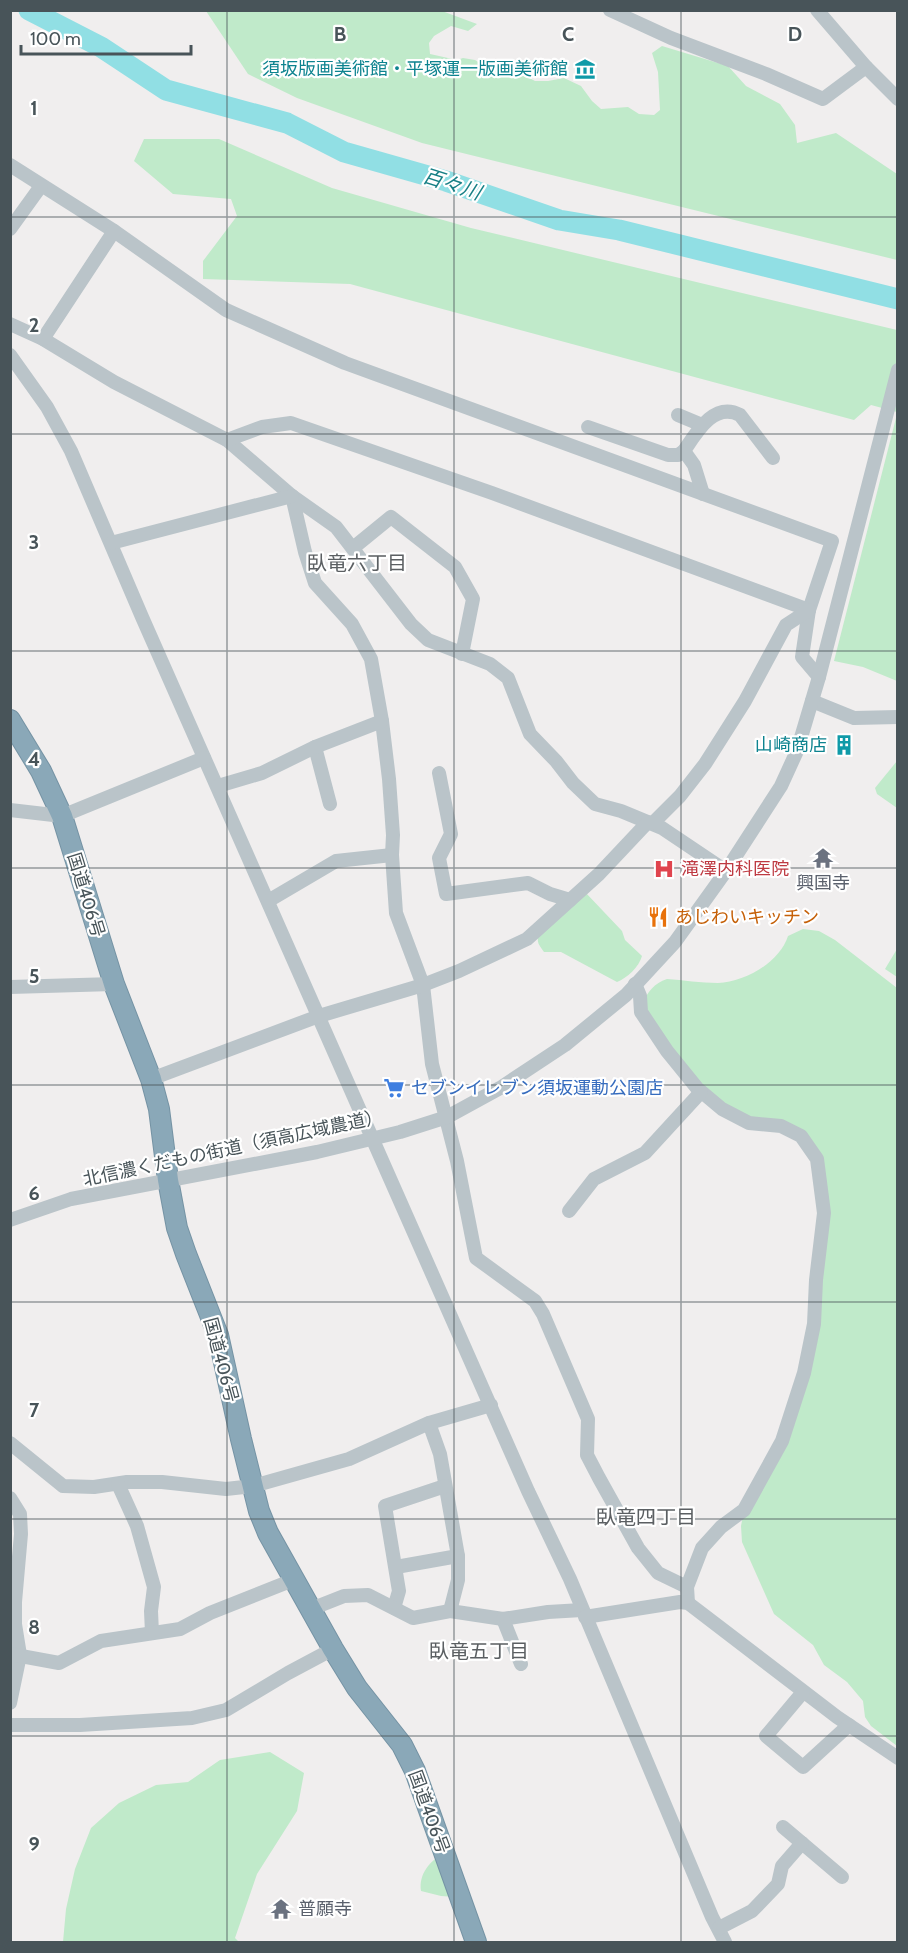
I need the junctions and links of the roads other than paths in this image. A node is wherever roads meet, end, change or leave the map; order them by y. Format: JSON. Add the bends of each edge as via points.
{"nodes":[{"id":1,"x":610,"y":10,"type":"edge"},
{"id":2,"x":817,"y":10,"type":"edge"},
{"id":3,"x":866,"y":67,"type":"junction"},
{"id":4,"x":897,"y":99,"type":"edge"},
{"id":5,"x":10,"y":165,"type":"edge"},
{"id":6,"x":41,"y":186,"type":"junction"},
{"id":7,"x":10,"y":229,"type":"edge"},
{"id":8,"x":114,"y":231,"type":"junction"},
{"id":9,"x":10,"y":324,"type":"edge"},
{"id":10,"x":43,"y":339,"type":"junction"},
{"id":11,"x":10,"y":355,"type":"edge"},
{"id":12,"x":897,"y":370,"type":"edge"},
{"id":13,"x":678,"y":415,"type":"dead end"},
{"id":14,"x":702,"y":425,"type":"junction"},
{"id":15,"x":588,"y":427,"type":"dead end"},
{"id":16,"x":226,"y":441,"type":"junction"},
{"id":17,"x":684,"y":451,"type":"junction"},
{"id":18,"x":773,"y":458,"type":"dead end"},
{"id":19,"x":702,"y":494,"type":"junction"},
{"id":20,"x":292,"y":496,"type":"junction"},
{"id":21,"x":111,"y":543,"type":"junction"},
{"id":22,"x":353,"y":548,"type":"junction"},
{"id":23,"x":808,"y":610,"type":"junction"},
{"id":24,"x":462,"y":654,"type":"junction"},
{"id":25,"x":819,"y":677,"type":"junction"},
{"id":26,"x":812,"y":701,"type":"junction"},
{"id":27,"x":897,"y":717,"type":"edge"},
{"id":28,"x":10,"y":720,"type":"edge"},
{"id":29,"x":382,"y":721,"type":"junction"},
{"id":30,"x":315,"y":747,"type":"junction"},
{"id":31,"x":204,"y":758,"type":"junction"},
{"id":32,"x":439,"y":773,"type":"dead end"},
{"id":33,"x":218,"y":786,"type":"junction"},
{"id":34,"x":330,"y":804,"type":"dead end"},
{"id":35,"x":10,"y":810,"type":"edge"},
{"id":36,"x":62,"y":816,"type":"junction"},
{"id":37,"x":647,"y":823,"type":"junction"},
{"id":38,"x":392,"y":855,"type":"junction"},
{"id":39,"x":726,"y":871,"type":"junction"},
{"id":40,"x":570,"y":900,"type":"junction"},
{"id":41,"x":268,"y":901,"type":"junction"},
{"id":42,"x":114,"y":984,"type":"junction"},
{"id":43,"x":635,"y":984,"type":"junction"},
{"id":44,"x":423,"y":985,"type":"junction"},
{"id":45,"x":10,"y":987,"type":"edge"},
{"id":46,"x":319,"y":1016,"type":"junction"},
{"id":47,"x":151,"y":1079,"type":"junction"},
{"id":48,"x":701,"y":1092,"type":"junction"},
{"id":49,"x":447,"y":1117,"type":"junction"},
{"id":50,"x":374,"y":1138,"type":"junction"},
{"id":51,"x":168,"y":1180,"type":"junction"},
{"id":52,"x":569,"y":1210,"type":"dead end"},
{"id":53,"x":10,"y":1220,"type":"edge"},
{"id":54,"x":491,"y":1405,"type":"junction"},
{"id":55,"x":429,"y":1423,"type":"junction"},
{"id":56,"x":10,"y":1443,"type":"edge"},
{"id":57,"x":118,"y":1484,"type":"junction"},
{"id":58,"x":253,"y":1485,"type":"junction"},
{"id":59,"x":445,"y":1486,"type":"junction"},
{"id":60,"x":10,"y":1497,"type":"edge"},
{"id":61,"x":458,"y":1556,"type":"junction"},
{"id":62,"x":396,"y":1566,"type":"junction"},
{"id":63,"x":293,"y":1580,"type":"junction"},
{"id":64,"x":687,"y":1587,"type":"junction"},
{"id":65,"x":688,"y":1603,"type":"junction"},
{"id":66,"x":394,"y":1608,"type":"junction"},
{"id":67,"x":311,"y":1609,"type":"junction"},
{"id":68,"x":450,"y":1611,"type":"junction"},
{"id":69,"x":583,"y":1613,"type":"junction"},
{"id":70,"x":503,"y":1620,"type":"junction"},
{"id":71,"x":152,"y":1633,"type":"junction"},
{"id":72,"x":333,"y":1649,"type":"junction"},
{"id":73,"x":15,"y":1655,"type":"edge"},
{"id":74,"x":521,"y":1664,"type":"dead end"},
{"id":75,"x":803,"y":1692,"type":"junction"},
{"id":76,"x":10,"y":1703,"type":"edge"},
{"id":77,"x":10,"y":1725,"type":"edge"},
{"id":78,"x":849,"y":1725,"type":"junction"},
{"id":79,"x":897,"y":1758,"type":"edge"},
{"id":80,"x":783,"y":1827,"type":"dead end"},
{"id":81,"x":802,"y":1843,"type":"junction"},
{"id":82,"x":842,"y":1877,"type":"dead end"},
{"id":83,"x":718,"y":1928,"type":"junction"},
{"id":84,"x":476,"y":1942,"type":"edge"},
{"id":85,"x":725,"y":1942,"type":"edge"}],
"edges":[{"from":1,"to":3,"type":"street","via":[[823,99]]},
{"from":2,"to":3,"type":"street"},
{"from":3,"to":4,"type":"street"},
{"from":5,"to":6,"type":"street"},
{"from":6,"to":7,"type":"street"},
{"from":6,"to":8,"type":"street"},
{"from":8,"to":10,"type":"street"},
{"from":8,"to":19,"type":"street","via":[[225,310],[345,363]]},
{"from":9,"to":10,"type":"street"},
{"from":10,"to":16,"type":"street"},
{"from":11,"to":21,"type":"street","via":[[47,407],[71,451]]},
{"from":12,"to":25,"type":"street","name":"北信濃くだもの街道（須高広域農道）"},
{"from":13,"to":14,"type":"street"},
{"from":14,"to":17,"type":"street"},
{"from":14,"to":18,"type":"street","via":[[720,412],[740,414]]},
{"from":15,"to":17,"type":"street","via":[[668,455]]},
{"from":16,"to":20,"type":"street"},
{"from":16,"to":23,"type":"street","via":[[291,423]]},
{"from":17,"to":19,"type":"street","via":[[694,465]]},
{"from":19,"to":23,"type":"street","via":[[832,541]]},
{"from":20,"to":21,"type":"street"},
{"from":20,"to":22,"type":"street","via":[[336,527]]},
{"from":20,"to":29,"type":"street","via":[[315,583],[352,624],[371,659]]},
{"from":21,"to":31,"type":"street"},
{"from":22,"to":24,"type":"street","via":[[411,624],[428,640]]},
{"from":22,"to":24,"type":"street","via":[[391,517],[455,567],[473,599]]},
{"from":23,"to":25,"type":"street","via":[[802,657]]},
{"from":23,"to":37,"type":"street","via":[[786,625],[705,764],[680,796],[654,822]]},
{"from":24,"to":37,"type":"street","via":[[490,664],[507,678],[530,735],[595,804]]},
{"from":25,"to":26,"type":"street","name":"北信濃くだもの街道（須高広域農道）"},
{"from":26,"to":27,"type":"street","via":[[854,718]]},
{"from":26,"to":39,"type":"street","name":"北信濃くだもの街道（須高広域農道）","via":[[797,751],[781,786]]},
{"from":28,"to":36,"type":"highway","name":"国道406号"},
{"from":29,"to":30,"type":"street"},
{"from":29,"to":38,"type":"street"},
{"from":30,"to":33,"type":"street","via":[[262,773]]},
{"from":30,"to":34,"type":"street"},
{"from":31,"to":33,"type":"street"},
{"from":31,"to":36,"type":"street"},
{"from":32,"to":40,"type":"street","via":[[451,834],[439,858],[446,894],[528,883]]},
{"from":33,"to":41,"type":"street"},
{"from":35,"to":36,"type":"street"},
{"from":36,"to":42,"type":"highway","name":"国道406号"},
{"from":37,"to":39,"type":"street","via":[[662,828]]},
{"from":37,"to":40,"type":"street"},
{"from":38,"to":41,"type":"street","via":[[336,861]]},
{"from":38,"to":44,"type":"street","via":[[396,913]]},
{"from":39,"to":43,"type":"street","name":"北信濃くだもの街道（須高広域農道）","via":[[675,942]]},
{"from":40,"to":44,"type":"street","via":[[527,939]]},
{"from":41,"to":46,"type":"street"},
{"from":42,"to":45,"type":"street"},
{"from":42,"to":47,"type":"highway","name":"国道406号"},
{"from":43,"to":48,"type":"street","via":[[641,1012],[667,1052]]},
{"from":43,"to":49,"type":"street","name":"北信濃くだもの街道（須高広域農道）","via":[[565,1045]]},
{"from":44,"to":46,"type":"street"},
{"from":44,"to":49,"type":"street","via":[[432,1064]]},
{"from":46,"to":47,"type":"street"},
{"from":46,"to":50,"type":"street"},
{"from":47,"to":51,"type":"highway","name":"国道406号"},
{"from":48,"to":52,"type":"street","via":[[645,1152],[594,1179]]},
{"from":48,"to":64,"type":"street","via":[[748,1123],[781,1126],[801,1137],[817,1159],[824,1213],[814,1324],[804,1373],[782,1441],[744,1510],[702,1548]]},
{"from":49,"to":50,"type":"street","name":"北信濃くだもの街道（須高広域農道）"},
{"from":49,"to":64,"type":"street","via":[[476,1258],[535,1301],[588,1419],[587,1455],[599,1478],[638,1548],[658,1573]]},
{"from":50,"to":51,"type":"street","name":"北信濃くだもの街道（須高広域農道）"},
{"from":50,"to":54,"type":"street"},
{"from":51,"to":53,"type":"street","name":"北信濃くだもの街道（須高広域農道）","via":[[71,1199]]},
{"from":51,"to":58,"type":"highway","name":"国道406号","via":[[177,1228],[218,1335]]},
{"from":54,"to":55,"type":"street"},
{"from":54,"to":69,"type":"street"},
{"from":55,"to":58,"type":"street","via":[[349,1459]]},
{"from":55,"to":59,"type":"street","via":[[440,1454]]},
{"from":56,"to":57,"type":"street","via":[[63,1486]]},
{"from":57,"to":58,"type":"street","via":[[162,1482],[226,1489]]},
{"from":57,"to":71,"type":"street","via":[[137,1526],[154,1587]]},
{"from":58,"to":63,"type":"highway","name":"国道406号","via":[[268,1533]]},
{"from":59,"to":61,"type":"street"},
{"from":59,"to":62,"type":"street","via":[[385,1506]]},
{"from":60,"to":73,"type":"street","via":[[20,1514],[21,1534]]},
{"from":61,"to":62,"type":"street"},
{"from":61,"to":68,"type":"street","via":[[458,1580]]},
{"from":62,"to":66,"type":"street","via":[[399,1591]]},
{"from":63,"to":67,"type":"highway","name":"国道406号"},
{"from":63,"to":71,"type":"street","via":[[180,1629]]},
{"from":64,"to":65,"type":"street"},
{"from":65,"to":69,"type":"street"},
{"from":65,"to":75,"type":"street"},
{"from":66,"to":67,"type":"street","via":[[368,1595],[344,1596]]},
{"from":66,"to":68,"type":"street","via":[[413,1618]]},
{"from":67,"to":72,"type":"highway","name":"国道406号"},
{"from":68,"to":70,"type":"street"},
{"from":69,"to":70,"type":"street","via":[[548,1612]]},
{"from":69,"to":83,"type":"street"},
{"from":70,"to":74,"type":"street"},
{"from":71,"to":73,"type":"street","via":[[101,1641],[59,1663]]},
{"from":72,"to":77,"type":"street","via":[[226,1710],[192,1718]]},
{"from":72,"to":84,"type":"highway","name":"国道406号","via":[[357,1688],[402,1745],[415,1771]]},
{"from":73,"to":76,"type":"street"},
{"from":75,"to":78,"type":"street"},
{"from":75,"to":78,"type":"street","via":[[766,1736],[803,1767]]},
{"from":78,"to":79,"type":"street"},
{"from":80,"to":81,"type":"street"},
{"from":81,"to":82,"type":"street"},
{"from":81,"to":83,"type":"street","via":[[782,1866],[778,1884],[752,1911]]},
{"from":83,"to":85,"type":"street"}]}
